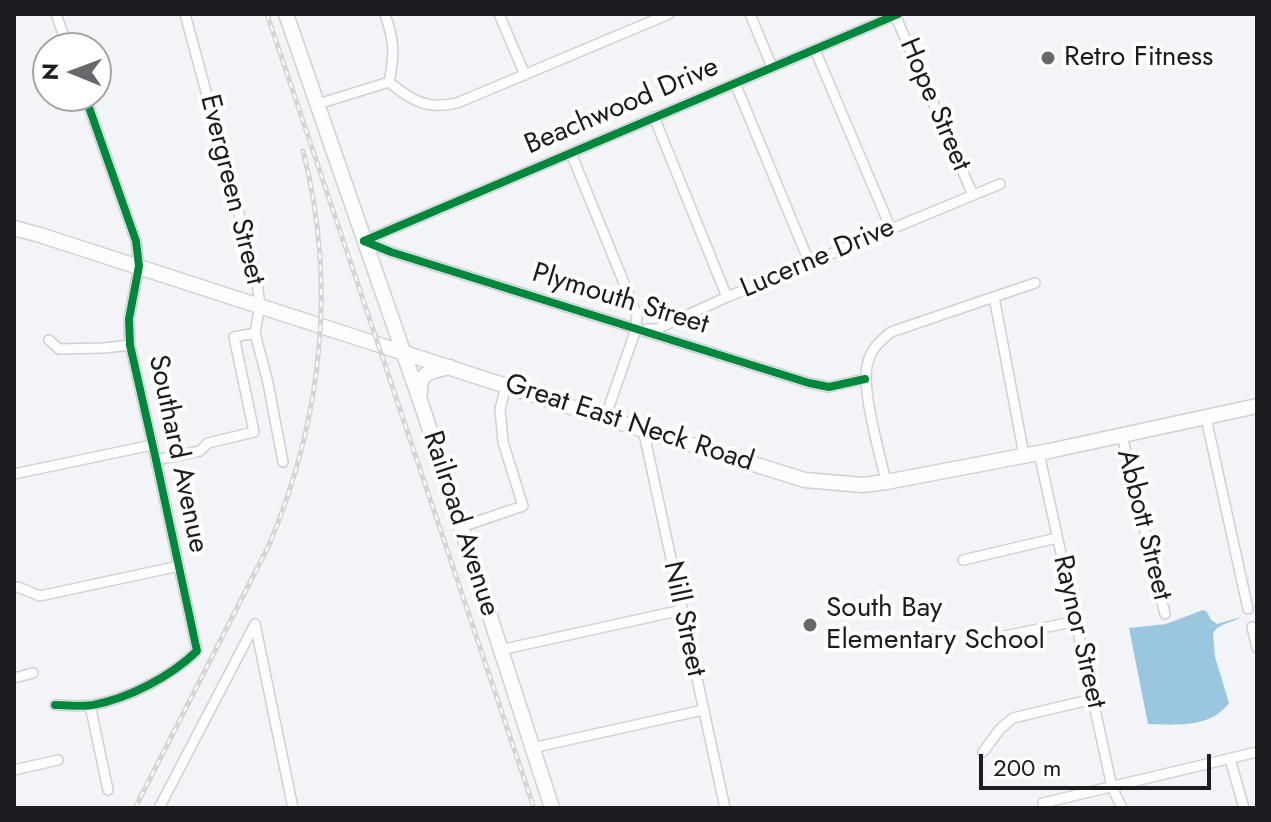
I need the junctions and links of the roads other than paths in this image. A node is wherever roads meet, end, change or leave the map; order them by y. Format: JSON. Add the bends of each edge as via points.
{"nodes":[{"id":1,"x":185,"y":14,"type":"edge"},
{"id":2,"x":286,"y":14,"type":"edge"},
{"id":3,"x":385,"y":14,"type":"edge"},
{"id":4,"x":499,"y":14,"type":"edge"},
{"id":5,"x":669,"y":14,"type":"edge"},
{"id":6,"x":750,"y":14,"type":"edge"},
{"id":7,"x":897,"y":14,"type":"edge"},
{"id":8,"x":643,"y":19,"type":"edge"},
{"id":9,"x":815,"y":50,"type":"junction"},
{"id":10,"x":772,"y":67,"type":"junction"},
{"id":11,"x":525,"y":75,"type":"junction"},
{"id":12,"x":389,"y":82,"type":"junction"},
{"id":13,"x":735,"y":83,"type":"junction"},
{"id":14,"x":318,"y":104,"type":"junction"},
{"id":15,"x":91,"y":112,"type":"edge"},
{"id":16,"x":654,"y":117,"type":"junction"},
{"id":17,"x":571,"y":153,"type":"junction"},
{"id":18,"x":1000,"y":184,"type":"dead end"},
{"id":19,"x":973,"y":195,"type":"junction"},
{"id":20,"x":14,"y":228,"type":"edge"},
{"id":21,"x":891,"y":229,"type":"junction"},
{"id":22,"x":364,"y":241,"type":"junction"},
{"id":23,"x":810,"y":264,"type":"junction"},
{"id":24,"x":139,"y":266,"type":"junction"},
{"id":25,"x":1035,"y":283,"type":"dead end"},
{"id":26,"x":727,"y":297,"type":"junction"},
{"id":27,"x":994,"y":297,"type":"junction"},
{"id":28,"x":260,"y":305,"type":"junction"},
{"id":29,"x":636,"y":329,"type":"junction"},
{"id":30,"x":255,"y":333,"type":"junction"},
{"id":31,"x":49,"y":340,"type":"dead end"},
{"id":32,"x":130,"y":345,"type":"junction"},
{"id":33,"x":402,"y":351,"type":"junction"},
{"id":34,"x":451,"y":367,"type":"junction"},
{"id":35,"x":865,"y":379,"type":"junction"},
{"id":36,"x":506,"y":386,"type":"junction"},
{"id":37,"x":1257,"y":406,"type":"edge"},
{"id":38,"x":423,"y":409,"type":"junction"},
{"id":39,"x":605,"y":418,"type":"junction"},
{"id":40,"x":1206,"y":418,"type":"junction"},
{"id":41,"x":643,"y":429,"type":"junction"},
{"id":42,"x":1122,"y":436,"type":"junction"},
{"id":43,"x":152,"y":445,"type":"junction"},
{"id":44,"x":1031,"y":454,"type":"junction"},
{"id":45,"x":156,"y":460,"type":"junction"},
{"id":46,"x":283,"y":462,"type":"dead end"},
{"id":47,"x":14,"y":474,"type":"edge"},
{"id":48,"x":886,"y":482,"type":"junction"},
{"id":49,"x":461,"y":527,"type":"junction"},
{"id":50,"x":1057,"y":538,"type":"junction"},
{"id":51,"x":963,"y":560,"type":"dead end"},
{"id":52,"x":179,"y":566,"type":"junction"},
{"id":53,"x":14,"y":587,"type":"edge"},
{"id":54,"x":1248,"y":609,"type":"dead end"},
{"id":55,"x":682,"y":610,"type":"junction"},
{"id":56,"x":1165,"y":614,"type":"dead end"},
{"id":57,"x":1076,"y":621,"type":"junction"},
{"id":58,"x":1252,"y":627,"type":"dead end"},
{"id":59,"x":986,"y":640,"type":"dead end"},
{"id":60,"x":1257,"y":648,"type":"edge"},
{"id":61,"x":500,"y":650,"type":"junction"},
{"id":62,"x":33,"y":673,"type":"dead end"},
{"id":63,"x":14,"y":678,"type":"edge"},
{"id":64,"x":1093,"y":699,"type":"junction"},
{"id":65,"x":55,"y":705,"type":"dead end"},
{"id":66,"x":90,"y":705,"type":"junction"},
{"id":67,"x":703,"y":710,"type":"junction"},
{"id":68,"x":532,"y":748,"type":"junction"},
{"id":69,"x":983,"y":752,"type":"dead end"},
{"id":70,"x":1257,"y":752,"type":"edge"},
{"id":71,"x":1230,"y":759,"type":"junction"},
{"id":72,"x":58,"y":760,"type":"dead end"},
{"id":73,"x":14,"y":770,"type":"edge"},
{"id":74,"x":1112,"y":787,"type":"junction"},
{"id":75,"x":108,"y":790,"type":"dead end"},
{"id":76,"x":1043,"y":805,"type":"edge"},
{"id":77,"x":159,"y":808,"type":"edge"},
{"id":78,"x":293,"y":808,"type":"edge"},
{"id":79,"x":552,"y":808,"type":"edge"},
{"id":80,"x":725,"y":808,"type":"edge"},
{"id":81,"x":1122,"y":808,"type":"edge"},
{"id":82,"x":1244,"y":808,"type":"edge"}],
"edges":[{"from":1,"to":28,"type":"street","name":"Evergreen Street"},
{"from":2,"to":14,"type":"main road","name":"Railroad Avenue"},
{"from":3,"to":12,"type":"street","via":[[395,52]]},
{"from":4,"to":11,"type":"street"},
{"from":5,"to":8,"type":"street"},
{"from":6,"to":10,"type":"street"},
{"from":7,"to":9,"type":"street","name":"Beachwood Drive"},
{"from":7,"to":19,"type":"street","name":"Hope Street"},
{"from":8,"to":11,"type":"street"},
{"from":9,"to":10,"type":"street","name":"Beachwood Drive"},
{"from":9,"to":21,"type":"street"},
{"from":10,"to":13,"type":"street","name":"Beachwood Drive"},
{"from":11,"to":12,"type":"street","via":[[441,106],[422,104]]},
{"from":12,"to":14,"type":"street"},
{"from":13,"to":16,"type":"street","name":"Beachwood Drive"},
{"from":13,"to":23,"type":"street"},
{"from":14,"to":22,"type":"main road","name":"Railroad Avenue"},
{"from":15,"to":24,"type":"street","via":[[136,241]]},
{"from":16,"to":17,"type":"street","name":"Beachwood Drive"},
{"from":16,"to":26,"type":"street"},
{"from":17,"to":22,"type":"street","name":"Beachwood Drive"},
{"from":17,"to":29,"type":"street","via":[[637,315]]},
{"from":18,"to":19,"type":"street","name":"Lucerne Drive"},
{"from":19,"to":21,"type":"street","name":"Lucerne Drive"},
{"from":20,"to":24,"type":"main road","name":"Great East Neck Road"},
{"from":21,"to":23,"type":"street","name":"Lucerne Drive"},
{"from":22,"to":29,"type":"street","name":"Plymouth Street"},
{"from":22,"to":33,"type":"main road","name":"Railroad Avenue"},
{"from":23,"to":26,"type":"street","name":"Lucerne Drive"},
{"from":24,"to":28,"type":"main road","name":"Great East Neck Road"},
{"from":24,"to":32,"type":"street","name":"Southard Avenue"},
{"from":25,"to":27,"type":"street"},
{"from":26,"to":29,"type":"street","name":"Lucerne Drive","via":[[657,329]]},
{"from":27,"to":35,"type":"street","via":[[891,332],[868,359]]},
{"from":27,"to":44,"type":"street","name":"Raynor Street"},
{"from":28,"to":30,"type":"street","name":"Evergreen Street"},
{"from":28,"to":33,"type":"main road","name":"Great East Neck Road"},
{"from":29,"to":35,"type":"street","name":"Plymouth Street","via":[[809,383],[829,387]]},
{"from":29,"to":39,"type":"street"},
{"from":30,"to":45,"type":"street","via":[[234,337],[254,432]]},
{"from":30,"to":46,"type":"street","name":"Evergreen Street"},
{"from":31,"to":32,"type":"street","via":[[59,349]]},
{"from":32,"to":43,"type":"street","name":"Southard Avenue"},
{"from":33,"to":34,"type":"main road","name":"Great East Neck Road"},
{"from":33,"to":38,"type":"main road","name":"Railroad Avenue"},
{"from":34,"to":36,"type":"main road","name":"Great East Neck Road"},
{"from":34,"to":38,"type":"main road","via":[[430,372],[419,383]]},
{"from":35,"to":48,"type":"street"},
{"from":36,"to":39,"type":"main road","name":"Great East Neck Road"},
{"from":36,"to":49,"type":"street","via":[[500,409],[503,442],[523,506]]},
{"from":37,"to":40,"type":"main road","name":"Great East Neck Road"},
{"from":38,"to":49,"type":"main road","name":"Railroad Avenue"},
{"from":39,"to":41,"type":"main road","name":"Great East Neck Road"},
{"from":40,"to":42,"type":"main road","name":"Great East Neck Road"},
{"from":40,"to":54,"type":"street"},
{"from":41,"to":48,"type":"main road","name":"Great East Neck Road","via":[[805,480]]},
{"from":41,"to":55,"type":"street","name":"Nill Street"},
{"from":42,"to":44,"type":"main road","name":"Great East Neck Road"},
{"from":42,"to":56,"type":"street","name":"Abbott Street"},
{"from":43,"to":45,"type":"street","name":"Southard Avenue"},
{"from":43,"to":47,"type":"street"},
{"from":44,"to":48,"type":"main road","name":"Great East Neck Road"},
{"from":44,"to":50,"type":"street","name":"Raynor Street"},
{"from":45,"to":52,"type":"street","name":"Southard Avenue"},
{"from":49,"to":61,"type":"main road","name":"Railroad Avenue"},
{"from":50,"to":51,"type":"street"},
{"from":50,"to":57,"type":"street","name":"Raynor Street"},
{"from":52,"to":53,"type":"street","via":[[40,596]]},
{"from":52,"to":66,"type":"street","name":"Southard Avenue","via":[[197,651],[129,695]]},
{"from":55,"to":61,"type":"street"},
{"from":55,"to":67,"type":"street","name":"Nill Street"},
{"from":57,"to":59,"type":"street"},
{"from":57,"to":64,"type":"street","name":"Raynor Street"},
{"from":58,"to":60,"type":"street"},
{"from":61,"to":68,"type":"main road","name":"Railroad Avenue"},
{"from":62,"to":63,"type":"street"},
{"from":64,"to":69,"type":"street","via":[[1013,718]]},
{"from":64,"to":74,"type":"street","name":"Raynor Street"},
{"from":65,"to":66,"type":"street"},
{"from":66,"to":75,"type":"street"},
{"from":67,"to":68,"type":"street"},
{"from":67,"to":80,"type":"street","name":"Nill Street"},
{"from":68,"to":79,"type":"main road","name":"Railroad Avenue"},
{"from":70,"to":71,"type":"street"},
{"from":71,"to":74,"type":"street"},
{"from":71,"to":82,"type":"street"},
{"from":72,"to":73,"type":"street"},
{"from":74,"to":76,"type":"street"},
{"from":74,"to":81,"type":"street","name":"Raynor Street"},
{"from":77,"to":78,"type":"street","via":[[255,624]]}]}
